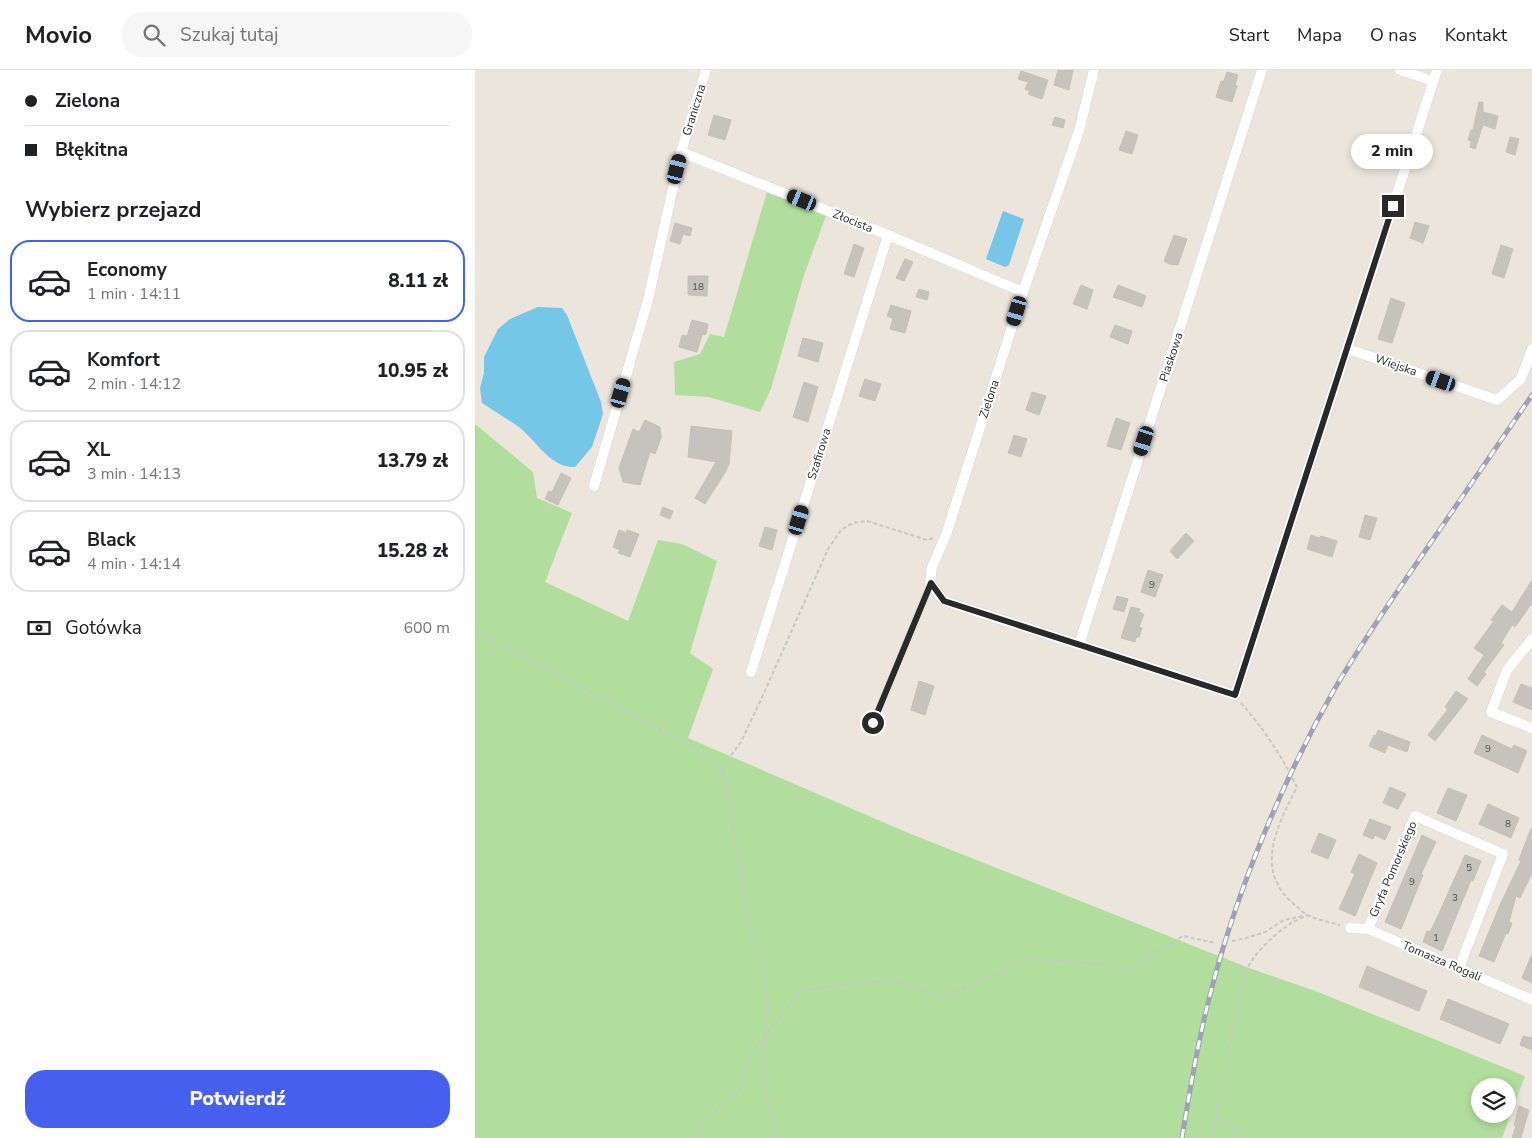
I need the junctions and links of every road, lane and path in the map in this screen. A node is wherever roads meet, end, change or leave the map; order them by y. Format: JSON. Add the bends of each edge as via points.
{"nodes":[{"id":1,"x":705,"y":70,"type":"edge"},
{"id":2,"x":1094,"y":70,"type":"edge"},
{"id":3,"x":1262,"y":70,"type":"edge"},
{"id":4,"x":1400,"y":70,"type":"edge"},
{"id":5,"x":1437,"y":70,"type":"edge"},
{"id":6,"x":1433,"y":81,"type":"junction"},
{"id":7,"x":681,"y":152,"type":"junction"},
{"id":8,"x":888,"y":235,"type":"junction"},
{"id":9,"x":1023,"y":292,"type":"junction"},
{"id":10,"x":1532,"y":348,"type":"edge"},
{"id":11,"x":1348,"y":349,"type":"junction"},
{"id":12,"x":594,"y":486,"type":"dead end"},
{"id":13,"x":946,"y":535,"type":"junction"},
{"id":14,"x":931,"y":583,"type":"junction"},
{"id":15,"x":475,"y":630,"type":"edge"},
{"id":16,"x":1532,"y":639,"type":"edge"},
{"id":17,"x":1079,"y":644,"type":"junction"},
{"id":18,"x":751,"y":672,"type":"dead end"},
{"id":19,"x":1235,"y":695,"type":"junction"},
{"id":20,"x":873,"y":723,"type":"dead end"},
{"id":21,"x":1532,"y":728,"type":"edge"},
{"id":22,"x":723,"y":773,"type":"junction"},
{"id":23,"x":1307,"y":915,"type":"junction"},
{"id":24,"x":1350,"y":928,"type":"joint"},
{"id":25,"x":1368,"y":929,"type":"junction"},
{"id":26,"x":1232,"y":941,"type":"dead end"},
{"id":27,"x":1216,"y":943,"type":"dead end"},
{"id":28,"x":1459,"y":968,"type":"junction"},
{"id":29,"x":1532,"y":1000,"type":"edge"},
{"id":30,"x":765,"y":1036,"type":"junction"},
{"id":31,"x":1216,"y":1115,"type":"junction"},
{"id":32,"x":700,"y":1138,"type":"edge"},
{"id":33,"x":777,"y":1138,"type":"edge"},
{"id":34,"x":1213,"y":1138,"type":"edge"},
{"id":35,"x":1244,"y":1138,"type":"edge"}],
"edges":[{"from":1,"to":7,"type":"street","name":"Graniczna"},
{"from":2,"to":9,"type":"street","name":"Zielona","via":[[1079,131]]},
{"from":3,"to":17,"type":"street","name":"Piaskowa"},
{"from":4,"to":6,"type":"street"},
{"from":5,"to":6,"type":"street"},
{"from":6,"to":11,"type":"street"},
{"from":7,"to":8,"type":"street","name":"Złocista"},
{"from":7,"to":12,"type":"street","name":"Graniczna","via":[[647,300]]},
{"from":8,"to":9,"type":"street","name":"Złocista"},
{"from":8,"to":18,"type":"street","name":"Szafirowa"},
{"from":9,"to":13,"type":"street","name":"Zielona"},
{"from":10,"to":11,"type":"street","name":"Wiejska","via":[[1521,379],[1497,400]]},
{"from":11,"to":19,"type":"street"},
{"from":13,"to":14,"type":"street","name":"Zielona","via":[[932,567]]},
{"from":13,"to":22,"type":"path","via":[[927,540],[867,521],[853,523],[841,530],[828,549],[764,693]]},
{"from":14,"to":17,"type":"street","via":[[944,601]]},
{"from":14,"to":20,"type":"lane","name":"Zielona"},
{"from":15,"to":22,"type":"path","via":[[695,748]]},
{"from":16,"to":21,"type":"street","via":[[1507,670],[1491,712]]},
{"from":17,"to":19,"type":"street"},
{"from":19,"to":23,"type":"path","via":[[1253,716],[1297,787],[1282,816],[1271,855],[1273,877],[1284,896]]},
{"from":22,"to":30,"type":"path","via":[[747,918],[765,973],[769,1008]]},
{"from":23,"to":24,"type":"path"},
{"from":23,"to":26,"type":"path","via":[[1284,920],[1265,932]]},
{"from":23,"to":31,"type":"path","via":[[1290,923],[1249,964],[1225,1059]]},
{"from":24,"to":25,"type":"street","name":"Tomasza Rogali"},
{"from":25,"to":28,"type":"street","name":"Tomasza Rogali"},
{"from":25,"to":28,"type":"street","name":"Gryfa Pomorskiego","via":[[1415,816],[1503,854]]},
{"from":27,"to":30,"type":"path","via":[[1183,936],[1120,973],[1102,964],[1031,959],[941,998],[898,981],[854,983],[801,991]]},
{"from":28,"to":29,"type":"street","name":"Tomasza Rogali"},
{"from":30,"to":32,"type":"path","via":[[749,1056],[741,1090],[705,1120]]},
{"from":30,"to":33,"type":"path","via":[[763,1053],[767,1094]]},
{"from":31,"to":34,"type":"path"},
{"from":31,"to":35,"type":"path"}]}
